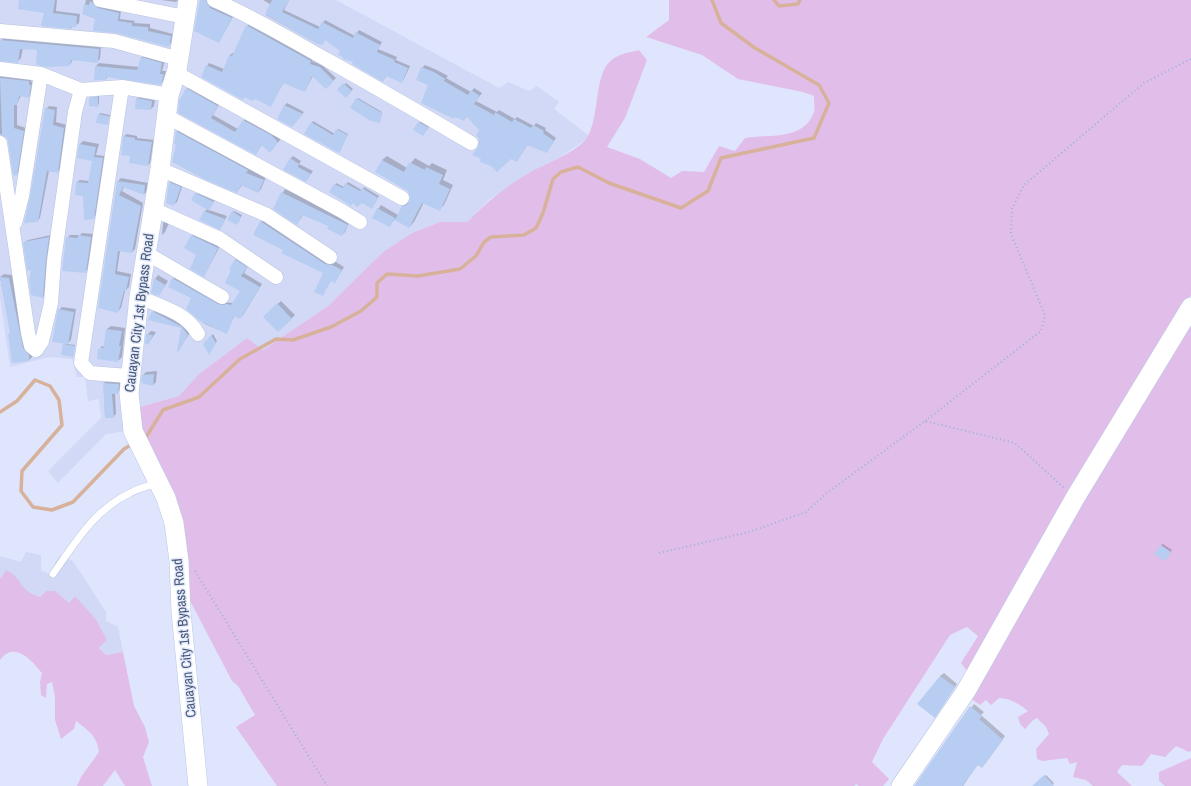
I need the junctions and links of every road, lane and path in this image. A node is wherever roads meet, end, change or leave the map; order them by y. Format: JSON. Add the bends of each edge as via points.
{"nodes":[{"id":1,"x":100,"y":0,"type":"edge"},
{"id":2,"x":214,"y":0,"type":"edge"},
{"id":3,"x":186,"y":8,"type":"edge"},
{"id":4,"x":0,"y":32,"type":"edge"},
{"id":5,"x":1191,"y":60,"type":"edge"},
{"id":6,"x":177,"y":66,"type":"junction"},
{"id":7,"x":0,"y":69,"type":"edge"},
{"id":8,"x":41,"y":74,"type":"junction"},
{"id":9,"x":122,"y":87,"type":"junction"},
{"id":10,"x":81,"y":90,"type":"junction"},
{"id":11,"x":169,"y":95,"type":"junction"},
{"id":12,"x":166,"y":116,"type":"junction"},
{"id":13,"x":0,"y":143,"type":"edge"},
{"id":14,"x":471,"y":143,"type":"dead end"},
{"id":15,"x":160,"y":169,"type":"junction"},
{"id":16,"x":402,"y":198,"type":"dead end"},
{"id":17,"x":153,"y":209,"type":"junction"},
{"id":18,"x":360,"y":222,"type":"dead end"},
{"id":19,"x":14,"y":229,"type":"junction"},
{"id":20,"x":146,"y":253,"type":"junction"},
{"id":21,"x":330,"y":257,"type":"dead end"},
{"id":22,"x":276,"y":277,"type":"dead end"},
{"id":23,"x":139,"y":297,"type":"junction"},
{"id":24,"x":222,"y":297,"type":"dead end"},
{"id":25,"x":1191,"y":307,"type":"edge"},
{"id":26,"x":198,"y":334,"type":"dead end"},
{"id":27,"x":129,"y":376,"type":"junction"},
{"id":28,"x":925,"y":421,"type":"junction"},
{"id":29,"x":159,"y":483,"type":"junction"},
{"id":30,"x":1075,"y":498,"type":"junction"},
{"id":31,"x":659,"y":553,"type":"dead end"},
{"id":32,"x":179,"y":561,"type":"junction"},
{"id":33,"x":53,"y":574,"type":"dead end"},
{"id":34,"x":198,"y":786,"type":"edge"},
{"id":35,"x":328,"y":786,"type":"edge"},
{"id":36,"x":901,"y":786,"type":"edge"}],
"edges":[{"from":1,"to":3,"type":"street"},
{"from":2,"to":14,"type":"street","via":[[241,12],[394,96]]},
{"from":3,"to":6,"type":"main road","name":"Cauayan City 1st Bypass Road"},
{"from":4,"to":6,"type":"street","via":[[114,42]]},
{"from":5,"to":28,"type":"path","via":[[1144,83],[1024,185],[1012,209],[1011,234],[1045,315],[1041,331]]},
{"from":6,"to":11,"type":"main road","name":"Cauayan City 1st Bypass Road"},
{"from":6,"to":16,"type":"street"},
{"from":7,"to":8,"type":"street"},
{"from":8,"to":10,"type":"street"},
{"from":8,"to":19,"type":"street","via":[[22,196]]},
{"from":9,"to":10,"type":"street"},
{"from":9,"to":11,"type":"street"},
{"from":9,"to":27,"type":"street","via":[[82,363],[90,373]]},
{"from":10,"to":19,"type":"street","via":[[75,112],[54,261],[51,303],[42,341],[36,350],[31,346],[28,333]]},
{"from":11,"to":12,"type":"main road","name":"Cauayan City 1st Bypass Road"},
{"from":12,"to":15,"type":"main road","name":"Cauayan City 1st Bypass Road"},
{"from":12,"to":18,"type":"street"},
{"from":13,"to":19,"type":"street"},
{"from":15,"to":17,"type":"main road","name":"Cauayan City 1st Bypass Road"},
{"from":15,"to":21,"type":"street","via":[[267,215]]},
{"from":17,"to":20,"type":"main road","name":"Cauayan City 1st Bypass Road"},
{"from":17,"to":22,"type":"street","via":[[220,239]]},
{"from":20,"to":23,"type":"main road","name":"Cauayan City 1st Bypass Road"},
{"from":20,"to":24,"type":"street"},
{"from":23,"to":26,"type":"street","via":[[192,324]]},
{"from":23,"to":27,"type":"main road","name":"Cauayan City 1st Bypass Road"},
{"from":25,"to":30,"type":"main road"},
{"from":27,"to":29,"type":"main road","name":"Cauayan City 1st Bypass Road","via":[[133,431]]},
{"from":28,"to":30,"type":"path","via":[[1015,443]]},
{"from":28,"to":31,"type":"path","via":[[827,493],[806,512],[748,532]]},
{"from":29,"to":32,"type":"main road","name":"Cauayan City 1st Bypass Road","via":[[174,524]]},
{"from":29,"to":33,"type":"lane","via":[[131,492],[101,511]]},
{"from":30,"to":36,"type":"main road","via":[[966,691]]},
{"from":32,"to":34,"type":"main road","name":"Cauayan City 1st Bypass Road","via":[[181,612]]},
{"from":32,"to":35,"type":"path","via":[[189,565],[197,574]]}]}
